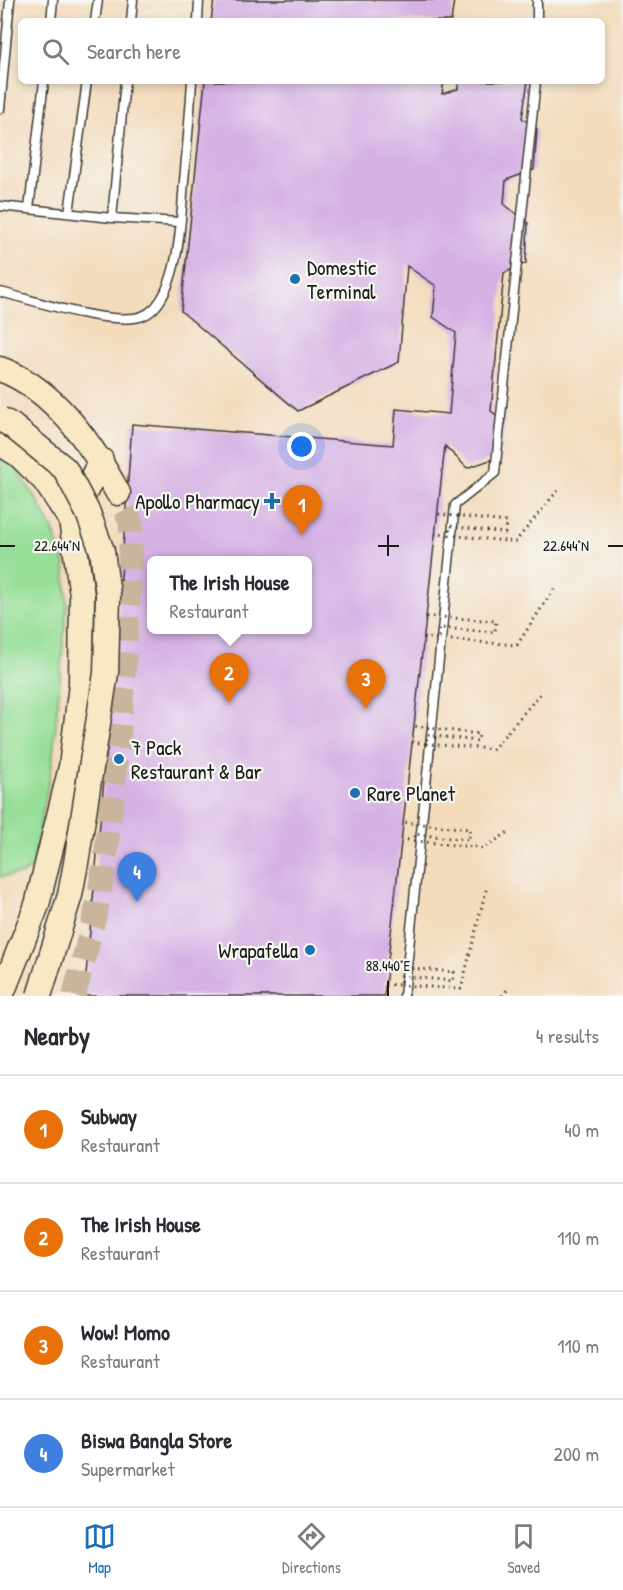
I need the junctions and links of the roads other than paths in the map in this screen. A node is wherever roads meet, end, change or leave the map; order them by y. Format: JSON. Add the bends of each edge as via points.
{"nodes":[{"id":1,"x":10,"y":0,"type":"edge"},
{"id":2,"x":53,"y":0,"type":"edge"},
{"id":3,"x":98,"y":0,"type":"edge"},
{"id":4,"x":134,"y":0,"type":"edge"},
{"id":5,"x":199,"y":0,"type":"edge"},
{"id":6,"x":537,"y":0,"type":"edge"},
{"id":7,"x":51,"y":18,"type":"edge"},
{"id":8,"x":95,"y":18,"type":"edge"},
{"id":9,"x":131,"y":18,"type":"edge"},
{"id":10,"x":198,"y":18,"type":"edge"},
{"id":11,"x":537,"y":18,"type":"edge"},
{"id":12,"x":44,"y":84,"type":"edge"},
{"id":13,"x":87,"y":84,"type":"edge"},
{"id":14,"x":125,"y":84,"type":"edge"},
{"id":15,"x":192,"y":84,"type":"edge"},
{"id":16,"x":536,"y":84,"type":"edge"},
{"id":17,"x":0,"y":109,"type":"edge"},
{"id":18,"x":0,"y":206,"type":"edge"},
{"id":19,"x":29,"y":209,"type":"junction"},
{"id":20,"x":69,"y":213,"type":"junction"},
{"id":21,"x":112,"y":218,"type":"junction"},
{"id":22,"x":180,"y":222,"type":"junction"},
{"id":23,"x":0,"y":292,"type":"edge"},
{"id":24,"x":0,"y":369,"type":"edge"},
{"id":25,"x":0,"y":419,"type":"edge"},
{"id":26,"x":0,"y":443,"type":"edge"},
{"id":27,"x":101,"y":460,"type":"junction"},
{"id":28,"x":118,"y":493,"type":"tunnel mouth"},
{"id":29,"x":71,"y":520,"type":"junction"},
{"id":30,"x":1,"y":996,"type":"edge"},
{"id":31,"x":39,"y":996,"type":"edge"},
{"id":32,"x":404,"y":996,"type":"edge"}],
"edges":[{"from":1,"to":17,"type":"lane"},
{"from":2,"to":7,"type":"lane"},
{"from":3,"to":8,"type":"lane"},
{"from":4,"to":9,"type":"lane"},
{"from":5,"to":10,"type":"lane"},
{"from":6,"to":11,"type":"lane"},
{"from":12,"to":19,"type":"lane"},
{"from":13,"to":20,"type":"lane"},
{"from":14,"to":21,"type":"lane"},
{"from":15,"to":22,"type":"lane"},
{"from":16,"to":32,"type":"lane","via":[[495,473],[456,505]]},
{"from":18,"to":19,"type":"lane"},
{"from":19,"to":20,"type":"lane"},
{"from":20,"to":21,"type":"lane"},
{"from":21,"to":22,"type":"lane"},
{"from":22,"to":23,"type":"lane","via":[[166,289],[154,308],[144,315],[134,318],[86,313]]},
{"from":24,"to":27,"type":"street","via":[[35,388],[70,421]]},
{"from":25,"to":31,"type":"street","bridge":true,"via":[[65,468],[102,551],[108,595],[106,673],[76,863]]},
{"from":26,"to":29,"type":"street","via":[[19,455],[45,481]]},
{"from":27,"to":28,"type":"street"},
{"from":27,"to":29,"type":"street"},
{"from":29,"to":30,"type":"street","via":[[82,595],[81,684],[70,767],[37,905]]}]}
